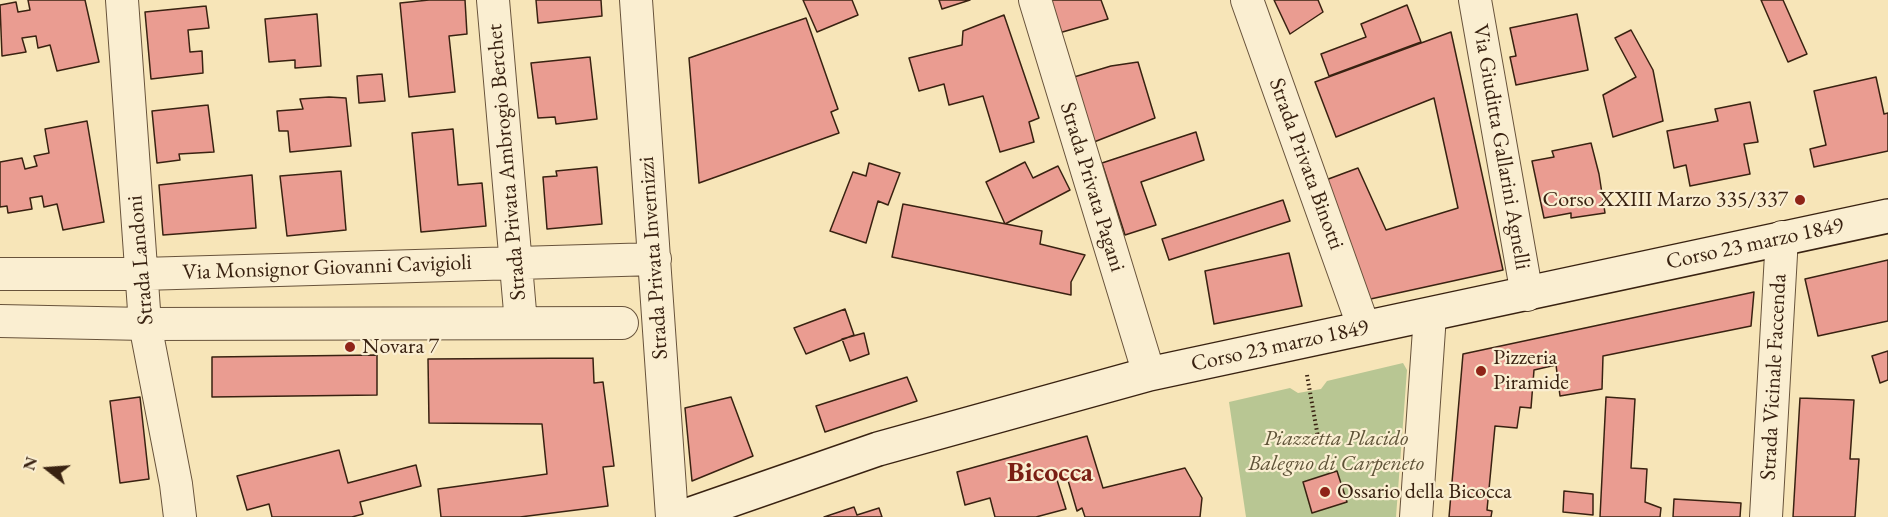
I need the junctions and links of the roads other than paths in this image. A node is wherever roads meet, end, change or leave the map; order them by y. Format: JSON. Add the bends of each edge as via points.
{"nodes":[{"id":1,"x":122,"y":0,"type":"edge"},
{"id":2,"x":493,"y":0,"type":"edge"},
{"id":3,"x":636,"y":0,"type":"edge"},
{"id":4,"x":1035,"y":0,"type":"edge"},
{"id":5,"x":1247,"y":0,"type":"edge"},
{"id":6,"x":1475,"y":0,"type":"edge"},
{"id":7,"x":1888,"y":216,"type":"edge"},
{"id":8,"x":1782,"y":237,"type":"junction"},
{"id":9,"x":655,"y":259,"type":"junction"},
{"id":10,"x":517,"y":263,"type":"junction"},
{"id":11,"x":0,"y":274,"type":"edge"},
{"id":12,"x":142,"y":274,"type":"junction"},
{"id":13,"x":1527,"y":295,"type":"junction"},
{"id":14,"x":1430,"y":315,"type":"junction"},
{"id":15,"x":0,"y":321,"type":"edge"},
{"id":16,"x":521,"y":323,"type":"junction"},
{"id":17,"x":621,"y":323,"type":"dead end"},
{"id":18,"x":145,"y":324,"type":"junction"},
{"id":19,"x":1364,"y":328,"type":"junction"},
{"id":20,"x":1149,"y":374,"type":"junction"},
{"id":21,"x":180,"y":517,"type":"edge"},
{"id":22,"x":672,"y":517,"type":"edge"},
{"id":23,"x":682,"y":517,"type":"edge"},
{"id":24,"x":1416,"y":517,"type":"edge"},
{"id":25,"x":1766,"y":517,"type":"edge"}],
"edges":[{"from":1,"to":12,"type":"street","name":"Strada Landoni"},
{"from":2,"to":10,"type":"street","name":"Strada Privata Ambrogio Berchet"},
{"from":3,"to":9,"type":"street","name":"Strada Privata Invernizzi"},
{"from":4,"to":20,"type":"street","name":"Strada Privata Pagani"},
{"from":5,"to":19,"type":"street","name":"Strada Privata Binotti"},
{"from":6,"to":13,"type":"street","name":"Via Giuditta Gallarini Agnelli"},
{"from":7,"to":8,"type":"main road","name":"Corso 23 marzo 1849"},
{"from":8,"to":13,"type":"main road","name":"Corso 23 marzo 1849"},
{"from":8,"to":25,"type":"street","name":"Strada Vicinale Faccenda"},
{"from":9,"to":10,"type":"street","name":"Via Monsignor Giovanni Cavigioli"},
{"from":9,"to":22,"type":"street","name":"Strada Privata Invernizzi"},
{"from":10,"to":12,"type":"street","name":"Via Monsignor Giovanni Cavigioli"},
{"from":10,"to":16,"type":"street","name":"Strada Privata Ambrogio Berchet"},
{"from":11,"to":12,"type":"street","name":"Via Monsignor Giovanni Cavigioli"},
{"from":12,"to":18,"type":"street","name":"Strada Landoni"},
{"from":13,"to":14,"type":"main road","name":"Corso 23 marzo 1849"},
{"from":14,"to":19,"type":"main road","name":"Corso 23 marzo 1849"},
{"from":14,"to":24,"type":"street"},
{"from":15,"to":18,"type":"street"},
{"from":16,"to":17,"type":"street"},
{"from":16,"to":18,"type":"street"},
{"from":18,"to":21,"type":"street","name":"Strada Landoni"},
{"from":19,"to":20,"type":"main road","name":"Corso 23 marzo 1849"},
{"from":20,"to":23,"type":"main road","name":"Corso 23 marzo 1849","via":[[878,449]]}]}
